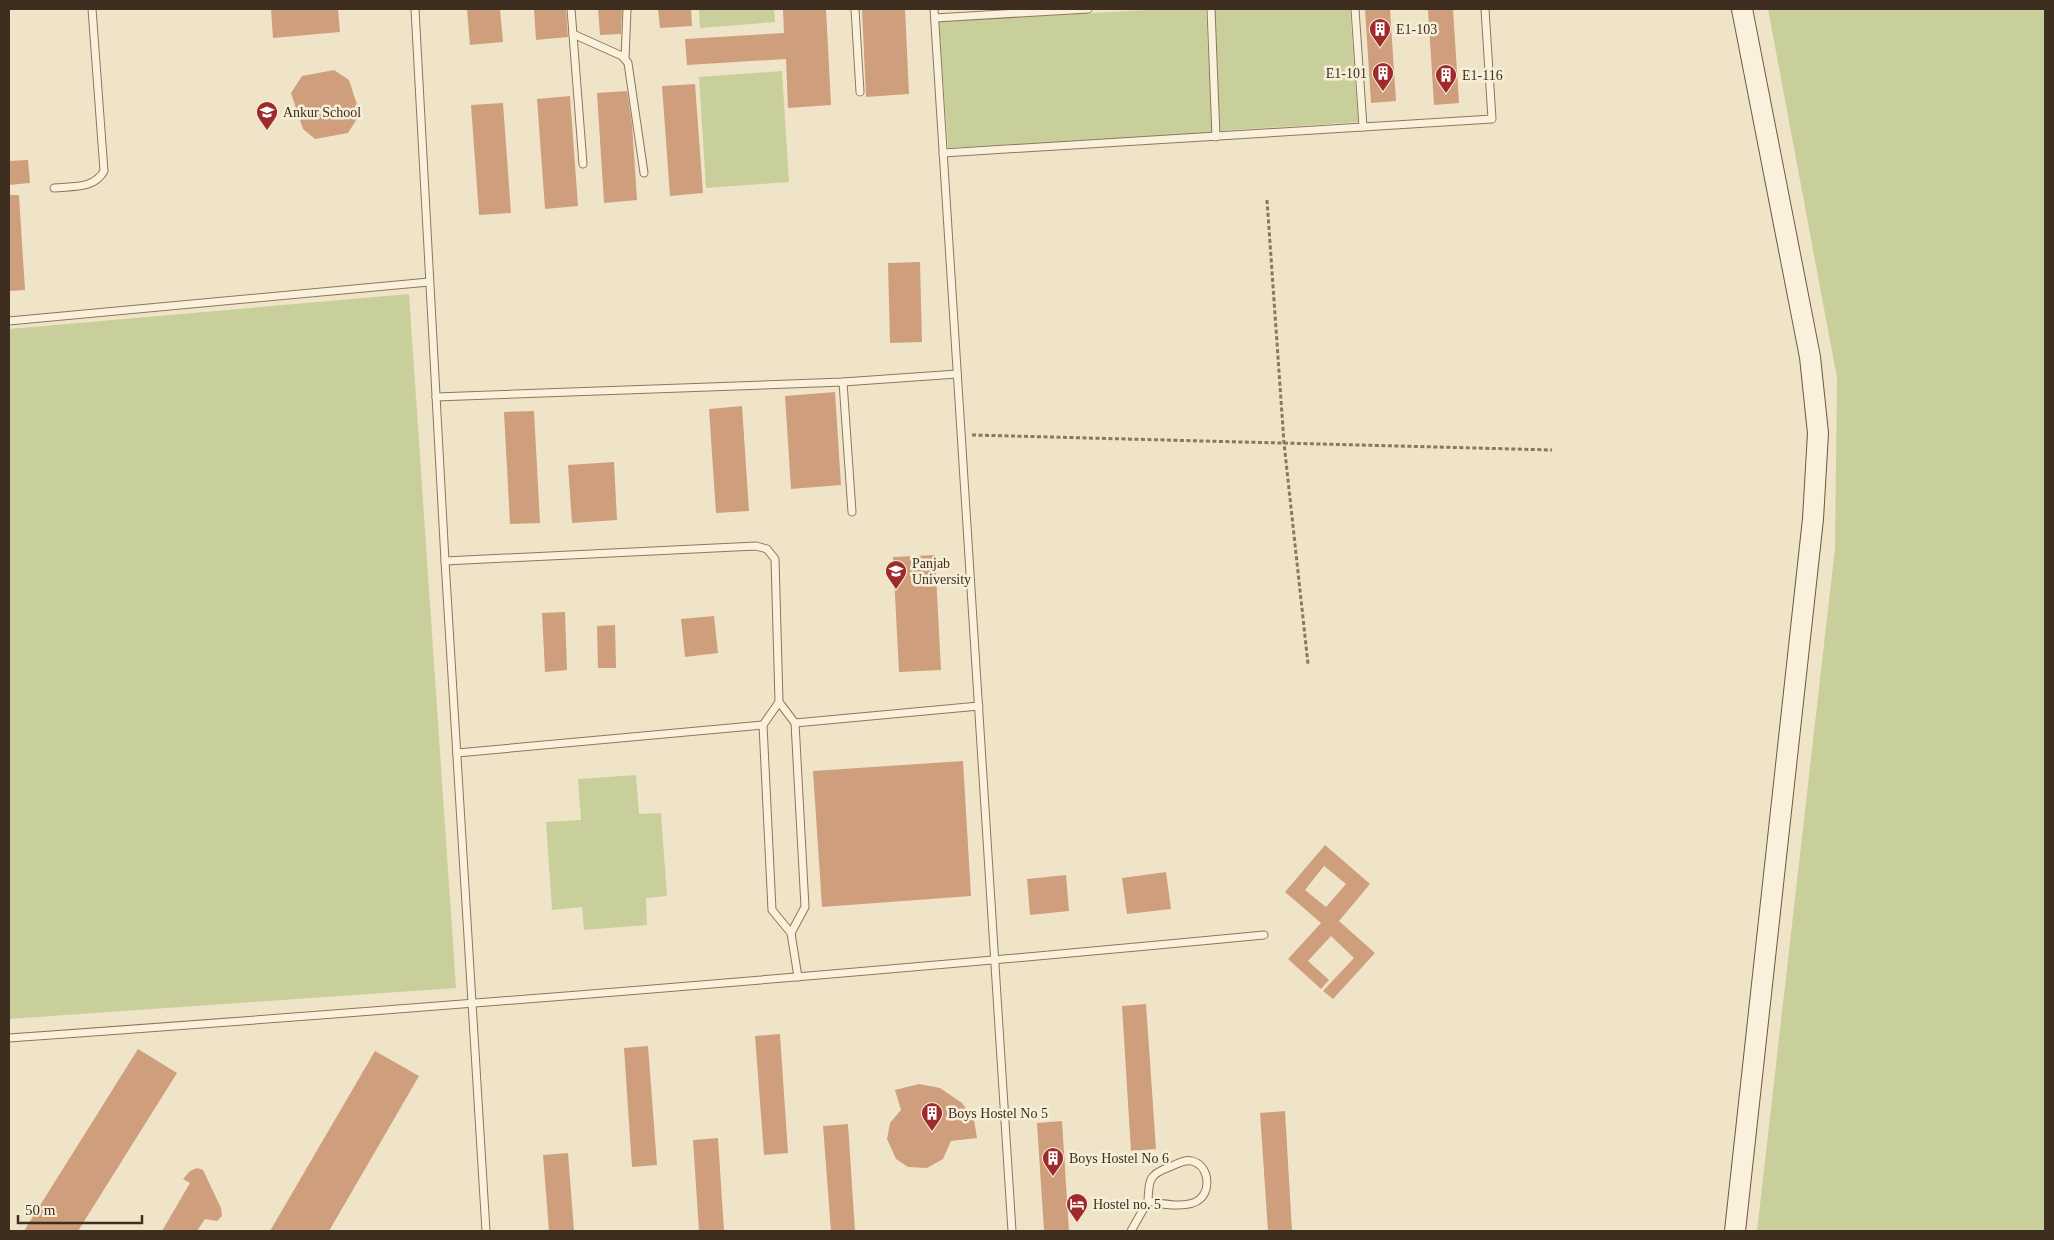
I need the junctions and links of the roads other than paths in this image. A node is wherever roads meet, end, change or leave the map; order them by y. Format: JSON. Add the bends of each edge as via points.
{"nodes":[{"id":1,"x":92,"y":9,"type":"edge"},
{"id":2,"x":415,"y":9,"type":"edge"},
{"id":3,"x":571,"y":9,"type":"edge"},
{"id":4,"x":627,"y":9,"type":"edge"},
{"id":5,"x":855,"y":9,"type":"edge"},
{"id":6,"x":934,"y":9,"type":"edge"},
{"id":7,"x":1088,"y":9,"type":"edge"},
{"id":8,"x":1211,"y":9,"type":"edge"},
{"id":9,"x":1355,"y":9,"type":"edge"},
{"id":10,"x":1484,"y":9,"type":"edge"},
{"id":11,"x":1742,"y":9,"type":"edge"},
{"id":12,"x":935,"y":18,"type":"junction"},
{"id":13,"x":573,"y":34,"type":"junction"},
{"id":14,"x":625,"y":58,"type":"junction"},
{"id":15,"x":860,"y":92,"type":"dead end"},
{"id":16,"x":1363,"y":127,"type":"junction"},
{"id":17,"x":1216,"y":136,"type":"junction"},
{"id":18,"x":943,"y":153,"type":"junction"},
{"id":19,"x":583,"y":164,"type":"dead end"},
{"id":20,"x":644,"y":173,"type":"dead end"},
{"id":21,"x":54,"y":188,"type":"dead end"},
{"id":22,"x":429,"y":282,"type":"junction"},
{"id":23,"x":9,"y":321,"type":"edge"},
{"id":24,"x":957,"y":374,"type":"junction"},
{"id":25,"x":843,"y":382,"type":"junction"},
{"id":26,"x":436,"y":396,"type":"junction"},
{"id":27,"x":852,"y":512,"type":"dead end"},
{"id":28,"x":445,"y":561,"type":"junction"},
{"id":29,"x":779,"y":702,"type":"junction"},
{"id":30,"x":978,"y":706,"type":"junction"},
{"id":31,"x":795,"y":724,"type":"junction"},
{"id":32,"x":763,"y":725,"type":"junction"},
{"id":33,"x":457,"y":753,"type":"junction"},
{"id":34,"x":791,"y":933,"type":"junction"},
{"id":35,"x":1264,"y":935,"type":"dead end"},
{"id":36,"x":995,"y":961,"type":"junction"},
{"id":37,"x":798,"y":977,"type":"junction"},
{"id":38,"x":472,"y":1004,"type":"junction"},
{"id":39,"x":9,"y":1038,"type":"edge"},
{"id":40,"x":1148,"y":1201,"type":"junction"},
{"id":41,"x":486,"y":1231,"type":"edge"},
{"id":42,"x":1012,"y":1231,"type":"edge"},
{"id":43,"x":1132,"y":1231,"type":"edge"},
{"id":44,"x":1735,"y":1231,"type":"edge"}],
"edges":[{"from":1,"to":21,"type":"lane","via":[[104,171],[91,185]]},
{"from":2,"to":22,"type":"lane"},
{"from":3,"to":13,"type":"lane"},
{"from":4,"to":14,"type":"lane"},
{"from":5,"to":15,"type":"lane"},
{"from":6,"to":12,"type":"lane"},
{"from":7,"to":12,"type":"lane"},
{"from":8,"to":17,"type":"lane"},
{"from":9,"to":16,"type":"lane"},
{"from":10,"to":16,"type":"lane","via":[[1492,120]]},
{"from":11,"to":44,"type":"street","via":[[1810,357],[1818,433],[1812,529]]},
{"from":12,"to":18,"type":"lane"},
{"from":13,"to":14,"type":"lane"},
{"from":13,"to":19,"type":"lane"},
{"from":14,"to":20,"type":"lane","via":[[630,68]]},
{"from":16,"to":17,"type":"lane"},
{"from":17,"to":18,"type":"lane"},
{"from":18,"to":24,"type":"lane"},
{"from":22,"to":23,"type":"lane"},
{"from":22,"to":26,"type":"lane"},
{"from":24,"to":25,"type":"lane"},
{"from":24,"to":30,"type":"lane"},
{"from":25,"to":26,"type":"lane"},
{"from":25,"to":27,"type":"lane"},
{"from":26,"to":28,"type":"lane"},
{"from":28,"to":29,"type":"lane","via":[[756,546],[767,549],[774,559]]},
{"from":28,"to":33,"type":"lane"},
{"from":29,"to":31,"type":"lane"},
{"from":29,"to":32,"type":"lane"},
{"from":30,"to":31,"type":"lane"},
{"from":30,"to":36,"type":"lane"},
{"from":31,"to":34,"type":"lane","via":[[805,907]]},
{"from":32,"to":33,"type":"lane"},
{"from":32,"to":34,"type":"lane","via":[[772,910]]},
{"from":33,"to":38,"type":"lane"},
{"from":34,"to":37,"type":"lane"},
{"from":35,"to":36,"type":"lane"},
{"from":36,"to":37,"type":"lane"},
{"from":36,"to":42,"type":"lane"},
{"from":37,"to":38,"type":"lane"},
{"from":38,"to":39,"type":"lane"},
{"from":38,"to":41,"type":"lane"},
{"from":40,"to":40,"type":"lane","via":[[1174,1205],[1193,1203],[1205,1192],[1208,1183],[1206,1172],[1200,1164],[1191,1161],[1157,1172],[1148,1183]]},
{"from":40,"to":43,"type":"lane"}]}
